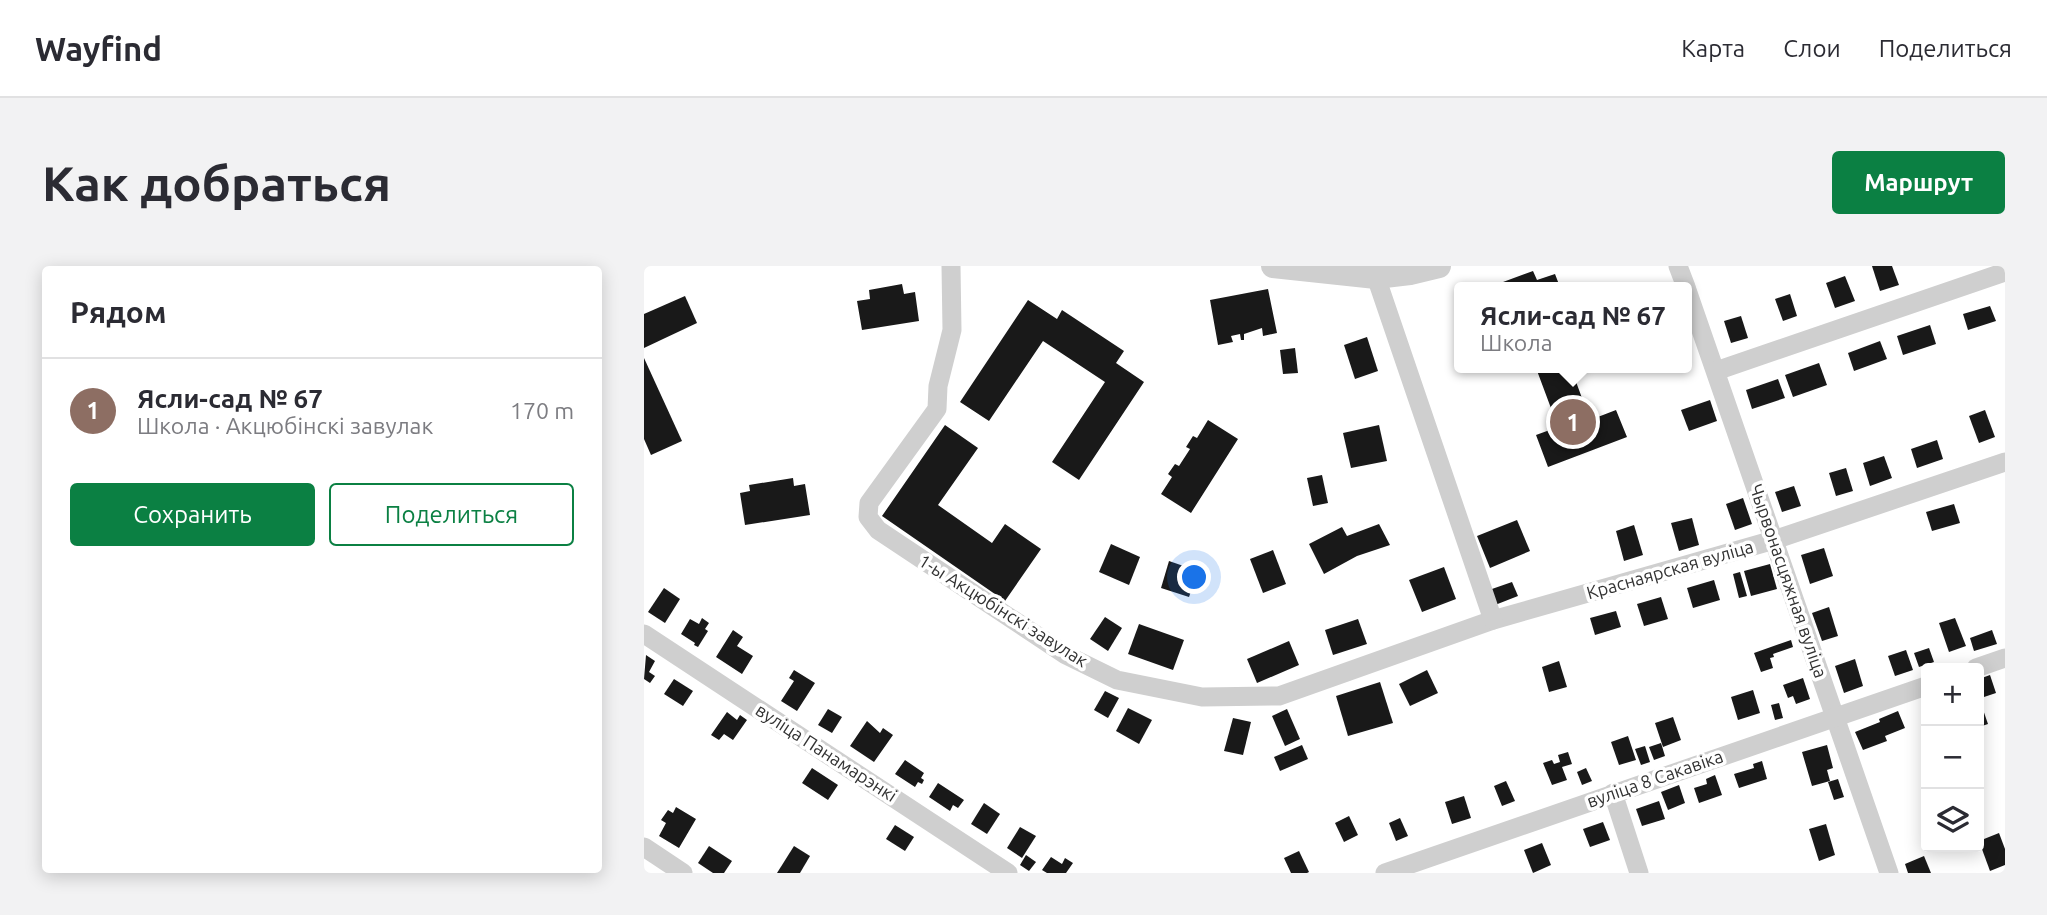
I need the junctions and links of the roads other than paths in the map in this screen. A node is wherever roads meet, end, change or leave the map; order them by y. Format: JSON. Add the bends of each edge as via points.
{"nodes":[{"id":1,"x":951,"y":266,"type":"edge"},
{"id":2,"x":1273,"y":266,"type":"edge"},
{"id":3,"x":1439,"y":266,"type":"edge"},
{"id":4,"x":2005,"y":272,"type":"edge"},
{"id":5,"x":1376,"y":277,"type":"junction"},
{"id":6,"x":1692,"y":305,"type":"edge"},
{"id":7,"x":1716,"y":371,"type":"junction"},
{"id":8,"x":2005,"y":462,"type":"edge"},
{"id":9,"x":1774,"y":540,"type":"junction"},
{"id":10,"x":1493,"y":620,"type":"junction"},
{"id":11,"x":644,"y":634,"type":"edge"},
{"id":12,"x":2005,"y":658,"type":"edge"},
{"id":13,"x":1984,"y":665,"type":"edge"},
{"id":14,"x":1921,"y":688,"type":"edge"},
{"id":15,"x":1835,"y":718,"type":"junction"},
{"id":16,"x":1612,"y":793,"type":"junction"},
{"id":17,"x":644,"y":847,"type":"edge"},
{"id":18,"x":683,"y":873,"type":"edge"},
{"id":19,"x":1008,"y":873,"type":"edge"},
{"id":20,"x":1385,"y":873,"type":"edge"},
{"id":21,"x":1639,"y":873,"type":"edge"},
{"id":22,"x":1889,"y":873,"type":"edge"}],
"edges":[{"from":1,"to":10,"type":"street","name":"1-ы Акцюбінскі завулак","via":[[952,330],[937,410],[869,503],[868,517],[877,530],[1066,655],[1117,680],[1202,697],[1279,696]]},
{"from":2,"to":5,"type":"street"},
{"from":3,"to":5,"type":"street"},
{"from":4,"to":7,"type":"street"},
{"from":5,"to":10,"type":"street"},
{"from":6,"to":7,"type":"street","name":"Чырвонасцяжная вуліца"},
{"from":7,"to":9,"type":"street","name":"Чырвонасцяжная вуліца"},
{"from":8,"to":9,"type":"street","name":"Краснаярская вуліца"},
{"from":9,"to":10,"type":"street","name":"Краснаярская вуліца"},
{"from":9,"to":15,"type":"street","name":"Чырвонасцяжная вуліца"},
{"from":11,"to":19,"type":"street","name":"вуліца Панамарэнкі"},
{"from":12,"to":13,"type":"street"},
{"from":14,"to":15,"type":"street","name":"вуліца 8 Сакавіка"},
{"from":15,"to":16,"type":"street","name":"вуліца 8 Сакавіка"},
{"from":15,"to":22,"type":"street","name":"Чырвонасцяжная вуліца"},
{"from":16,"to":20,"type":"street","name":"вуліца 8 Сакавіка"},
{"from":16,"to":21,"type":"street"},
{"from":17,"to":18,"type":"street"}]}
